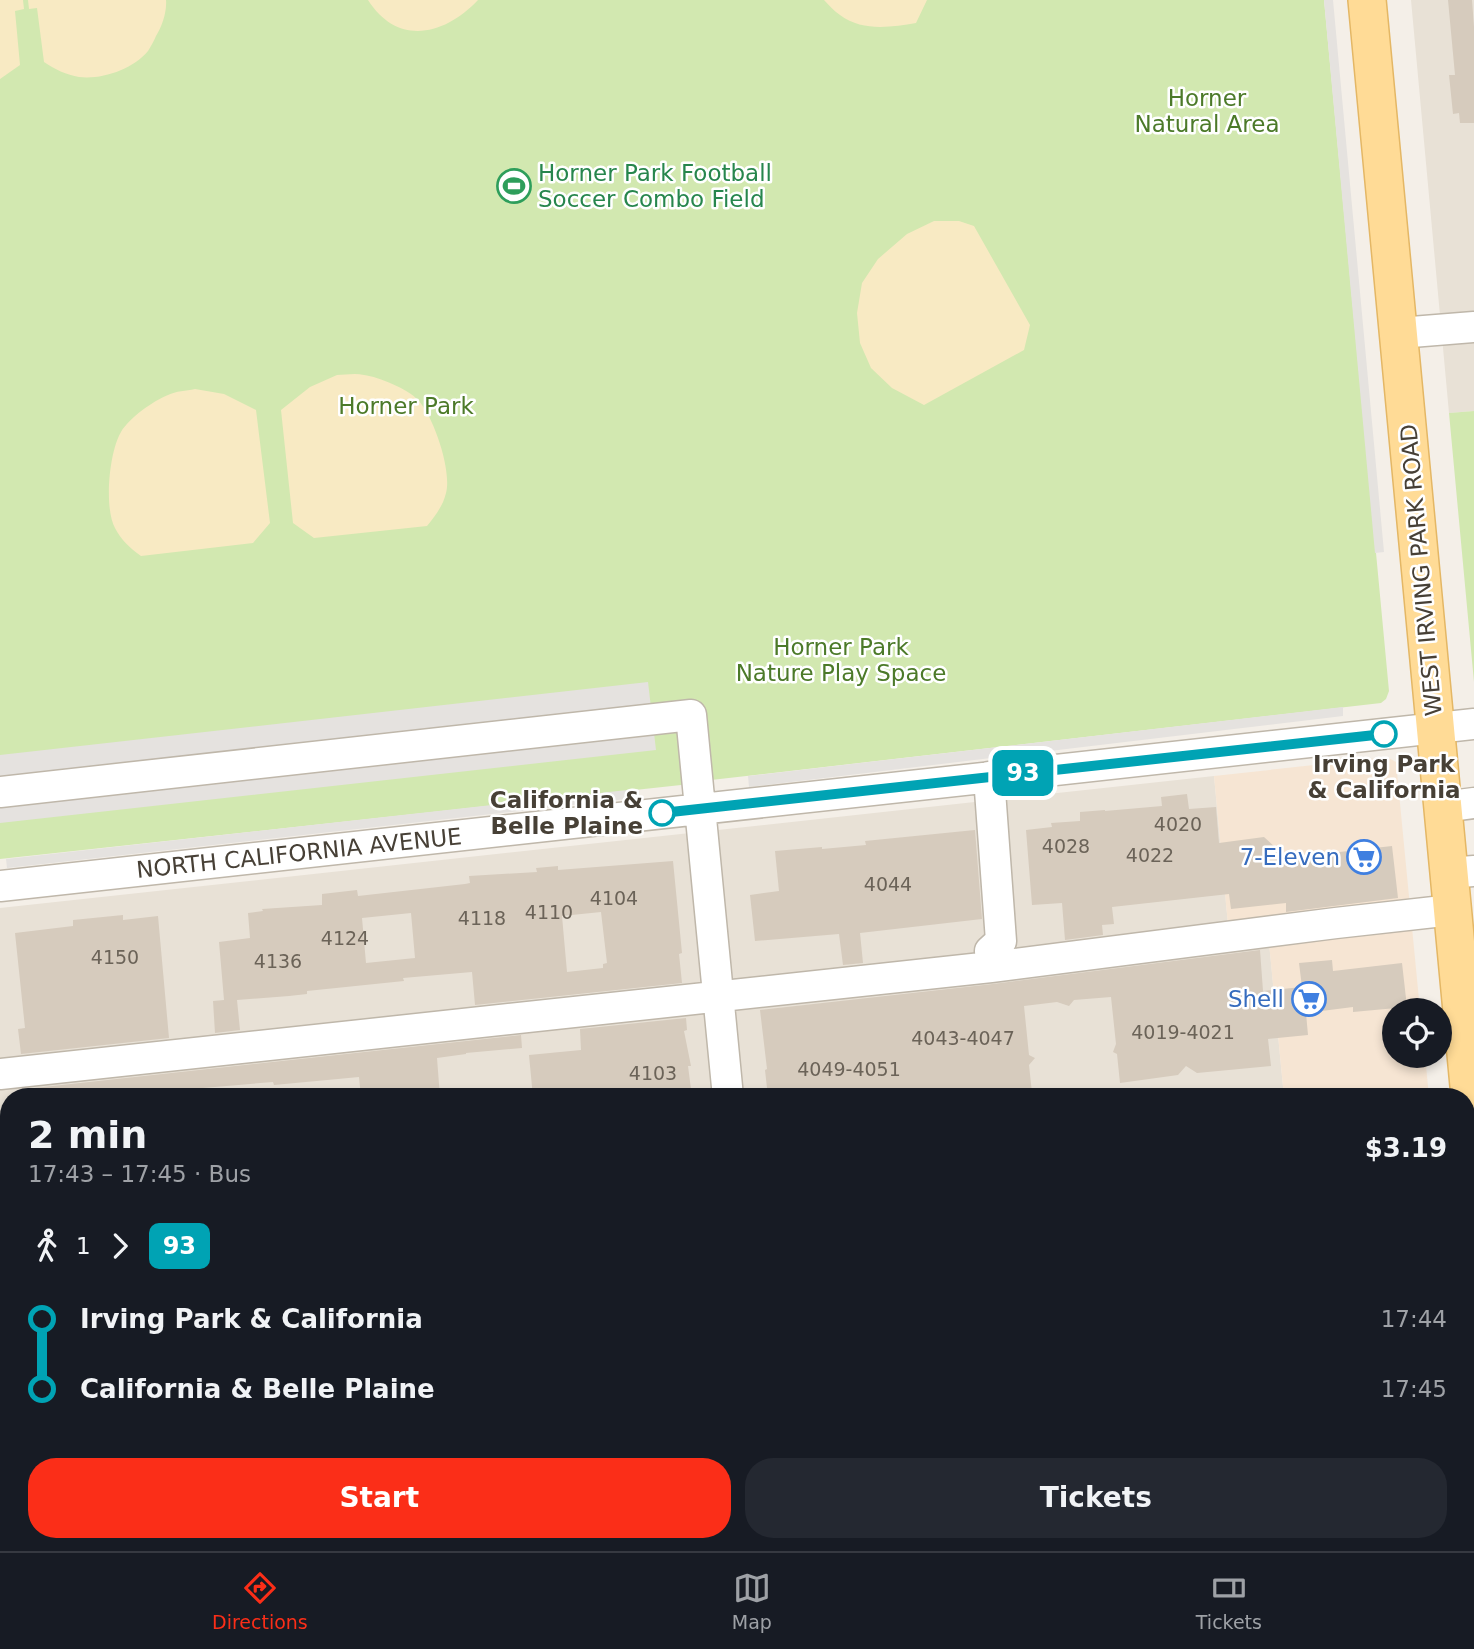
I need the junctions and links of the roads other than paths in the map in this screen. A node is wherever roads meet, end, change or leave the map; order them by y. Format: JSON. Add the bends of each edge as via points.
{"nodes":[{"id":1,"x":1367,"y":0,"type":"edge"},
{"id":2,"x":1474,"y":327,"type":"edge"},
{"id":3,"x":1399,"y":333,"type":"junction"},
{"id":4,"x":1474,"y":724,"type":"edge"},
{"id":5,"x":1436,"y":728,"type":"junction"},
{"id":6,"x":989,"y":777,"type":"junction"},
{"id":7,"x":0,"y":792,"type":"edge"},
{"id":8,"x":1459,"y":805,"type":"edge"},
{"id":9,"x":701,"y":809,"type":"junction"},
{"id":10,"x":1462,"y":872,"type":"edge"},
{"id":11,"x":0,"y":886,"type":"edge"},
{"id":12,"x":1452,"y":910,"type":"junction"},
{"id":13,"x":996,"y":954,"type":"junction"},
{"id":14,"x":1466,"y":968,"type":"edge"},
{"id":15,"x":719,"y":996,"type":"junction"},
{"id":16,"x":0,"y":1074,"type":"edge"},
{"id":17,"x":727,"y":1088,"type":"edge"},
{"id":18,"x":1464,"y":1088,"type":"edge"}],
"edges":[{"from":1,"to":3,"type":"main road","name":"WEST IRVING PARK ROAD"},
{"from":2,"to":3,"type":"street"},
{"from":3,"to":5,"type":"main road","name":"WEST IRVING PARK ROAD"},
{"from":4,"to":5,"type":"street","name":"NORTH CALIFORNIA AVENUE"},
{"from":5,"to":6,"type":"street","name":"NORTH CALIFORNIA AVENUE"},
{"from":5,"to":8,"type":"main road","name":"WEST IRVING PARK ROAD"},
{"from":6,"to":9,"type":"street","name":"NORTH CALIFORNIA AVENUE"},
{"from":6,"to":13,"type":"street"},
{"from":7,"to":9,"type":"street","via":[[691,715]]},
{"from":8,"to":10,"type":"main road","name":"WEST IRVING PARK ROAD"},
{"from":9,"to":11,"type":"street","name":"NORTH CALIFORNIA AVENUE"},
{"from":9,"to":15,"type":"street"},
{"from":10,"to":12,"type":"main road","name":"WEST IRVING PARK ROAD"},
{"from":12,"to":13,"type":"street"},
{"from":12,"to":14,"type":"main road","name":"WEST IRVING PARK ROAD"},
{"from":13,"to":15,"type":"street"},
{"from":14,"to":18,"type":"main road","name":"WEST IRVING PARK ROAD"},
{"from":15,"to":16,"type":"street"},
{"from":15,"to":17,"type":"street"}]}
